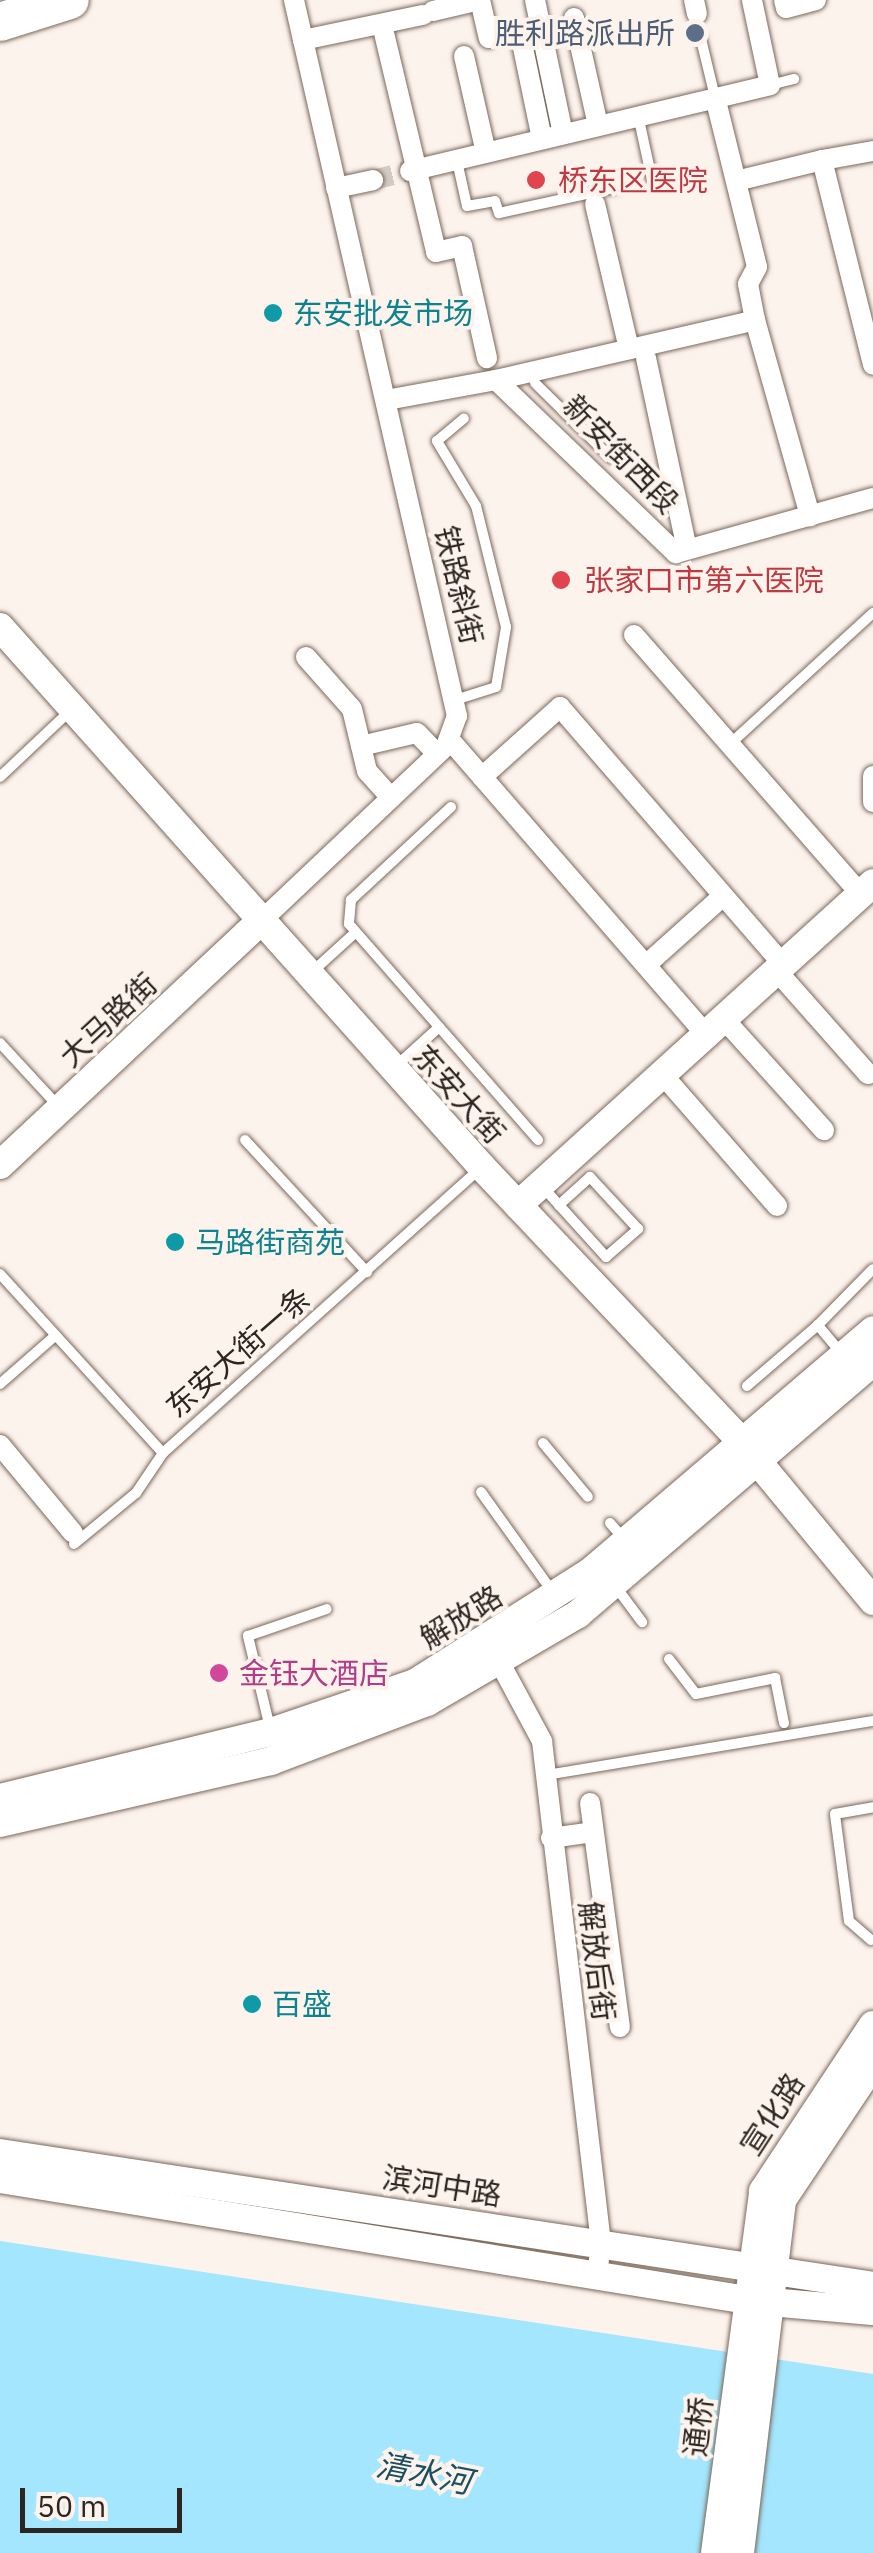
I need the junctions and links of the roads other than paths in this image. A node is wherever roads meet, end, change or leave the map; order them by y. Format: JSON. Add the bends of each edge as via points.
{"nodes":[{"id":1,"x":70,"y":0,"type":"edge"},
{"id":2,"x":294,"y":0,"type":"edge"},
{"id":3,"x":480,"y":0,"type":"edge"},
{"id":4,"x":752,"y":0,"type":"edge"},
{"id":5,"x":784,"y":0,"type":"edge"},
{"id":6,"x":816,"y":0,"type":"edge"},
{"id":7,"x":540,"y":1,"type":"edge"},
{"id":8,"x":697,"y":16,"type":"edge"},
{"id":9,"x":574,"y":18,"type":"dead end"},
{"id":10,"x":0,"y":22,"type":"edge"},
{"id":11,"x":384,"y":33,"type":"dead end"},
{"id":12,"x":489,"y":38,"type":"dead end"},
{"id":13,"x":303,"y":40,"type":"junction"},
{"id":14,"x":522,"y":43,"type":"dead end"},
{"id":15,"x":464,"y":56,"type":"dead end"},
{"id":16,"x":794,"y":79,"type":"dead end"},
{"id":17,"x":770,"y":85,"type":"junction"},
{"id":18,"x":715,"y":96,"type":"junction"},
{"id":19,"x":638,"y":115,"type":"junction"},
{"id":20,"x":598,"y":125,"type":"junction"},
{"id":21,"x":552,"y":136,"type":"junction"},
{"id":22,"x":873,"y":151,"type":"edge"},
{"id":23,"x":486,"y":152,"type":"junction"},
{"id":24,"x":457,"y":160,"type":"junction"},
{"id":25,"x":822,"y":160,"type":"junction"},
{"id":26,"x":414,"y":170,"type":"junction"},
{"id":27,"x":373,"y":180,"type":"tunnel mouth"},
{"id":28,"x":652,"y":180,"type":"dead end"},
{"id":29,"x":736,"y":181,"type":"junction"},
{"id":30,"x":627,"y":184,"type":"dead end"},
{"id":31,"x":336,"y":188,"type":"junction"},
{"id":32,"x":595,"y":204,"type":"dead end"},
{"id":33,"x":864,"y":295,"type":"edge"},
{"id":34,"x":754,"y":320,"type":"junction"},
{"id":35,"x":637,"y":354,"type":"junction"},
{"id":36,"x":487,"y":358,"type":"dead end"},
{"id":37,"x":873,"y":365,"type":"edge"},
{"id":38,"x":496,"y":380,"type":"junction"},
{"id":39,"x":536,"y":383,"type":"dead end"},
{"id":40,"x":386,"y":400,"type":"junction"},
{"id":41,"x":464,"y":418,"type":"dead end"},
{"id":42,"x":568,"y":429,"type":"junction"},
{"id":43,"x":611,"y":458,"type":"dead end"},
{"id":44,"x":873,"y":498,"type":"edge"},
{"id":45,"x":810,"y":516,"type":"junction"},
{"id":46,"x":688,"y":550,"type":"junction"},
{"id":47,"x":873,"y":613,"type":"edge"},
{"id":48,"x":0,"y":628,"type":"edge"},
{"id":49,"x":634,"y":635,"type":"dead end"},
{"id":50,"x":306,"y":657,"type":"dead end"},
{"id":51,"x":455,"y":700,"type":"junction"},
{"id":52,"x":72,"y":709,"type":"junction"},
{"id":53,"x":730,"y":744,"type":"junction"},
{"id":54,"x":361,"y":746,"type":"junction"},
{"id":55,"x":443,"y":747,"type":"junction"},
{"id":56,"x":482,"y":776,"type":"junction"},
{"id":57,"x":873,"y":776,"type":"edge"},
{"id":58,"x":0,"y":777,"type":"edge"},
{"id":59,"x":391,"y":798,"type":"junction"},
{"id":60,"x":873,"y":802,"type":"edge"},
{"id":61,"x":451,"y":807,"type":"dead end"},
{"id":62,"x":867,"y":888,"type":"edge"},
{"id":63,"x":723,"y":896,"type":"junction"},
{"id":64,"x":261,"y":922,"type":"junction"},
{"id":65,"x":356,"y":932,"type":"junction"},
{"id":66,"x":646,"y":964,"type":"junction"},
{"id":67,"x":779,"y":968,"type":"junction"},
{"id":68,"x":309,"y":975,"type":"junction"},
{"id":69,"x":715,"y":1026,"type":"junction"},
{"id":70,"x":439,"y":1027,"type":"junction"},
{"id":71,"x":0,"y":1043,"type":"edge"},
{"id":72,"x":393,"y":1068,"type":"junction"},
{"id":73,"x":662,"y":1074,"type":"junction"},
{"id":74,"x":868,"y":1074,"type":"dead end"},
{"id":75,"x":60,"y":1109,"type":"junction"},
{"id":76,"x":824,"y":1130,"type":"dead end"},
{"id":77,"x":244,"y":1140,"type":"dead end"},
{"id":78,"x":538,"y":1140,"type":"dead end"},
{"id":79,"x":0,"y":1166,"type":"edge"},
{"id":80,"x":482,"y":1168,"type":"junction"},
{"id":81,"x":550,"y":1195,"type":"junction"},
{"id":82,"x":518,"y":1205,"type":"junction"},
{"id":83,"x":777,"y":1206,"type":"dead end"},
{"id":84,"x":873,"y":1269,"type":"edge"},
{"id":85,"x":367,"y":1272,"type":"junction"},
{"id":86,"x":0,"y":1274,"type":"edge"},
{"id":87,"x":818,"y":1325,"type":"junction"},
{"id":88,"x":873,"y":1330,"type":"edge"},
{"id":89,"x":56,"y":1335,"type":"junction"},
{"id":90,"x":858,"y":1364,"type":"edge"},
{"id":91,"x":0,"y":1384,"type":"edge"},
{"id":92,"x":746,"y":1386,"type":"dead end"},
{"id":93,"x":740,"y":1440,"type":"junction"},
{"id":94,"x":542,"y":1444,"type":"dead end"},
{"id":95,"x":0,"y":1445,"type":"edge"},
{"id":96,"x":163,"y":1452,"type":"junction"},
{"id":97,"x":760,"y":1462,"type":"junction"},
{"id":98,"x":481,"y":1492,"type":"dead end"},
{"id":99,"x":588,"y":1497,"type":"dead end"},
{"id":100,"x":74,"y":1539,"type":"joint"},
{"id":101,"x":615,"y":1586,"type":"junction"},
{"id":102,"x":555,"y":1596,"type":"junction"},
{"id":103,"x":873,"y":1601,"type":"edge"},
{"id":104,"x":328,"y":1608,"type":"dead end"},
{"id":105,"x":642,"y":1622,"type":"dead end"},
{"id":106,"x":669,"y":1659,"type":"dead end"},
{"id":107,"x":500,"y":1663,"type":"junction"},
{"id":108,"x":873,"y":1720,"type":"edge"},
{"id":109,"x":784,"y":1723,"type":"dead end"},
{"id":110,"x":271,"y":1732,"type":"junction"},
{"id":111,"x":545,"y":1775,"type":"junction"},
{"id":112,"x":0,"y":1798,"type":"edge"},
{"id":113,"x":590,"y":1803,"type":"dead end"},
{"id":114,"x":873,"y":1807,"type":"edge"},
{"id":115,"x":0,"y":1824,"type":"edge"},
{"id":116,"x":594,"y":1832,"type":"junction"},
{"id":117,"x":551,"y":1838,"type":"junction"},
{"id":118,"x":871,"y":1940,"type":"edge"},
{"id":119,"x":873,"y":2025,"type":"edge"},
{"id":120,"x":620,"y":2027,"type":"dead end"},
{"id":121,"x":873,"y":2064,"type":"edge"},
{"id":122,"x":0,"y":2153,"type":"edge"},
{"id":123,"x":0,"y":2179,"type":"edge"},
{"id":124,"x":601,"y":2243,"type":"junction"},
{"id":125,"x":761,"y":2266,"type":"junction"},
{"id":126,"x":597,"y":2276,"type":"junction"},
{"id":127,"x":873,"y":2286,"type":"edge"},
{"id":128,"x":754,"y":2304,"type":"junction"},
{"id":129,"x":873,"y":2311,"type":"edge"},
{"id":130,"x":766,"y":2350,"type":"joint"},
{"id":131,"x":715,"y":2553,"type":"edge"},
{"id":132,"x":740,"y":2553,"type":"edge"}],
"edges":[{"from":1,"to":10,"type":"highway"},
{"from":2,"to":13,"type":"street","name":"铁路斜街"},
{"from":3,"to":12,"type":"street"},
{"from":3,"to":13,"type":"street"},
{"from":4,"to":17,"type":"street"},
{"from":5,"to":6,"type":"street","via":[[786,8]]},
{"from":7,"to":21,"type":"street"},
{"from":8,"to":18,"type":"lane"},
{"from":9,"to":20,"type":"street"},
{"from":11,"to":26,"type":"street"},
{"from":13,"to":31,"type":"street","name":"铁路斜街"},
{"from":14,"to":21,"type":"street"},
{"from":15,"to":23,"type":"street"},
{"from":16,"to":17,"type":"lane"},
{"from":17,"to":18,"type":"street"},
{"from":18,"to":19,"type":"street"},
{"from":18,"to":29,"type":"street"},
{"from":19,"to":20,"type":"street"},
{"from":19,"to":28,"type":"lane"},
{"from":20,"to":21,"type":"street"},
{"from":21,"to":23,"type":"street"},
{"from":22,"to":25,"type":"street"},
{"from":23,"to":24,"type":"street"},
{"from":24,"to":26,"type":"street"},
{"from":24,"to":30,"type":"lane","via":[[467,206],[495,200],[498,213]]},
{"from":25,"to":29,"type":"street"},
{"from":25,"to":33,"type":"street"},
{"from":26,"to":36,"type":"street","via":[[436,252],[462,246]]},
{"from":27,"to":31,"type":"street"},
{"from":29,"to":34,"type":"street","via":[[757,267],[748,284]]},
{"from":31,"to":40,"type":"street","name":"铁路斜街"},
{"from":32,"to":35,"type":"street"},
{"from":33,"to":37,"type":"street"},
{"from":34,"to":35,"type":"street"},
{"from":34,"to":45,"type":"street"},
{"from":35,"to":38,"type":"street"},
{"from":35,"to":46,"type":"street"},
{"from":38,"to":40,"type":"street"},
{"from":38,"to":42,"type":"street","name":"新安街西段"},
{"from":39,"to":42,"type":"lane"},
{"from":40,"to":51,"type":"street","name":"铁路斜街"},
{"from":41,"to":51,"type":"lane","via":[[437,441],[476,506],[506,627],[496,687]]},
{"from":42,"to":43,"type":"lane"},
{"from":42,"to":46,"type":"street","name":"新安街西段","via":[[676,553]]},
{"from":44,"to":45,"type":"street","name":"新安街西段"},
{"from":45,"to":46,"type":"street","name":"新安街西段"},
{"from":47,"to":53,"type":"lane"},
{"from":48,"to":52,"type":"main road","name":"东安大街"},
{"from":49,"to":53,"type":"street"},
{"from":50,"to":54,"type":"street","via":[[352,708]]},
{"from":51,"to":55,"type":"street","name":"铁路斜街"},
{"from":52,"to":58,"type":"lane"},
{"from":52,"to":64,"type":"main road","name":"东安大街"},
{"from":53,"to":62,"type":"street"},
{"from":54,"to":55,"type":"street","via":[[417,733]]},
{"from":54,"to":59,"type":"street","via":[[368,772]]},
{"from":55,"to":56,"type":"street"},
{"from":55,"to":59,"type":"street"},
{"from":56,"to":63,"type":"street","via":[[560,707]]},
{"from":56,"to":66,"type":"street"},
{"from":57,"to":60,"type":"street"},
{"from":59,"to":64,"type":"street"},
{"from":61,"to":65,"type":"lane","via":[[351,900]]},
{"from":62,"to":67,"type":"main road"},
{"from":63,"to":66,"type":"street"},
{"from":63,"to":67,"type":"street"},
{"from":64,"to":68,"type":"main road","name":"东安大街"},
{"from":64,"to":75,"type":"main road","name":"大马路街"},
{"from":65,"to":68,"type":"lane"},
{"from":65,"to":70,"type":"lane"},
{"from":66,"to":69,"type":"street"},
{"from":67,"to":69,"type":"main road"},
{"from":67,"to":74,"type":"street"},
{"from":68,"to":72,"type":"main road","name":"东安大街"},
{"from":69,"to":73,"type":"main road"},
{"from":69,"to":76,"type":"street"},
{"from":70,"to":72,"type":"lane"},
{"from":70,"to":78,"type":"lane"},
{"from":71,"to":75,"type":"lane"},
{"from":72,"to":80,"type":"main road","name":"东安大街"},
{"from":73,"to":81,"type":"main road"},
{"from":73,"to":83,"type":"street"},
{"from":75,"to":79,"type":"main road","name":"大马路街"},
{"from":77,"to":85,"type":"lane"},
{"from":80,"to":82,"type":"main road","name":"东安大街"},
{"from":80,"to":85,"type":"lane","name":"东安大街一条"},
{"from":81,"to":81,"type":"lane","via":[[606,1257],[638,1230],[590,1176]]},
{"from":81,"to":82,"type":"main road"},
{"from":82,"to":93,"type":"main road","name":"东安大街"},
{"from":84,"to":87,"type":"lane"},
{"from":85,"to":96,"type":"lane","name":"东安大街一条"},
{"from":86,"to":89,"type":"lane","name":"东安大街一条"},
{"from":87,"to":90,"type":"lane"},
{"from":87,"to":92,"type":"lane"},
{"from":88,"to":90,"type":"main road","name":"解放路"},
{"from":89,"to":91,"type":"lane"},
{"from":89,"to":96,"type":"lane","name":"东安大街一条"},
{"from":90,"to":93,"type":"main road","name":"解放路"},
{"from":90,"to":97,"type":"main road","name":"解放路"},
{"from":93,"to":97,"type":"main road","name":"东安大街"},
{"from":93,"to":102,"type":"main road","name":"解放路","via":[[618,1532]]},
{"from":94,"to":99,"type":"lane"},
{"from":95,"to":100,"type":"street"},
{"from":96,"to":100,"type":"lane","via":[[136,1493]]},
{"from":97,"to":101,"type":"main road","name":"解放路"},
{"from":97,"to":103,"type":"main road","name":"东安大街"},
{"from":98,"to":102,"type":"lane"},
{"from":101,"to":105,"type":"lane"},
{"from":101,"to":107,"type":"main road","name":"解放路"},
{"from":102,"to":110,"type":"main road","name":"解放路","via":[[415,1683]]},
{"from":104,"to":110,"type":"lane","via":[[248,1636]]},
{"from":106,"to":109,"type":"lane","via":[[696,1694],[775,1678]]},
{"from":107,"to":111,"type":"street","name":"解放后街","via":[[542,1741]]},
{"from":107,"to":115,"type":"main road","name":"解放路","via":[[359,1733],[270,1762]]},
{"from":108,"to":111,"type":"lane"},
{"from":110,"to":112,"type":"main road","name":"解放路"},
{"from":111,"to":117,"type":"street","name":"解放后街"},
{"from":113,"to":116,"type":"street"},
{"from":114,"to":118,"type":"lane","via":[[835,1814],[849,1921]]},
{"from":116,"to":117,"type":"street"},
{"from":116,"to":120,"type":"street"},
{"from":117,"to":124,"type":"street","name":"解放后街"},
{"from":119,"to":125,"type":"main road","name":"宣化路","via":[[776,2160]]},
{"from":121,"to":125,"type":"main road","name":"宣化路","via":[[791,2180]]},
{"from":122,"to":124,"type":"main road","name":"滨河中路"},
{"from":123,"to":126,"type":"main road"},
{"from":124,"to":125,"type":"main road","name":"滨河中路"},
{"from":124,"to":126,"type":"street","name":"解放后街"},
{"from":125,"to":127,"type":"main road","name":"滨河中路"},
{"from":125,"to":128,"type":"main road","name":"宣化路"},
{"from":126,"to":128,"type":"main road"},
{"from":128,"to":129,"type":"main road"},
{"from":128,"to":130,"type":"main road","name":"宣化路"},
{"from":128,"to":131,"type":"main road","name":"通桥"},
{"from":130,"to":132,"type":"main road","name":"通桥"}]}
